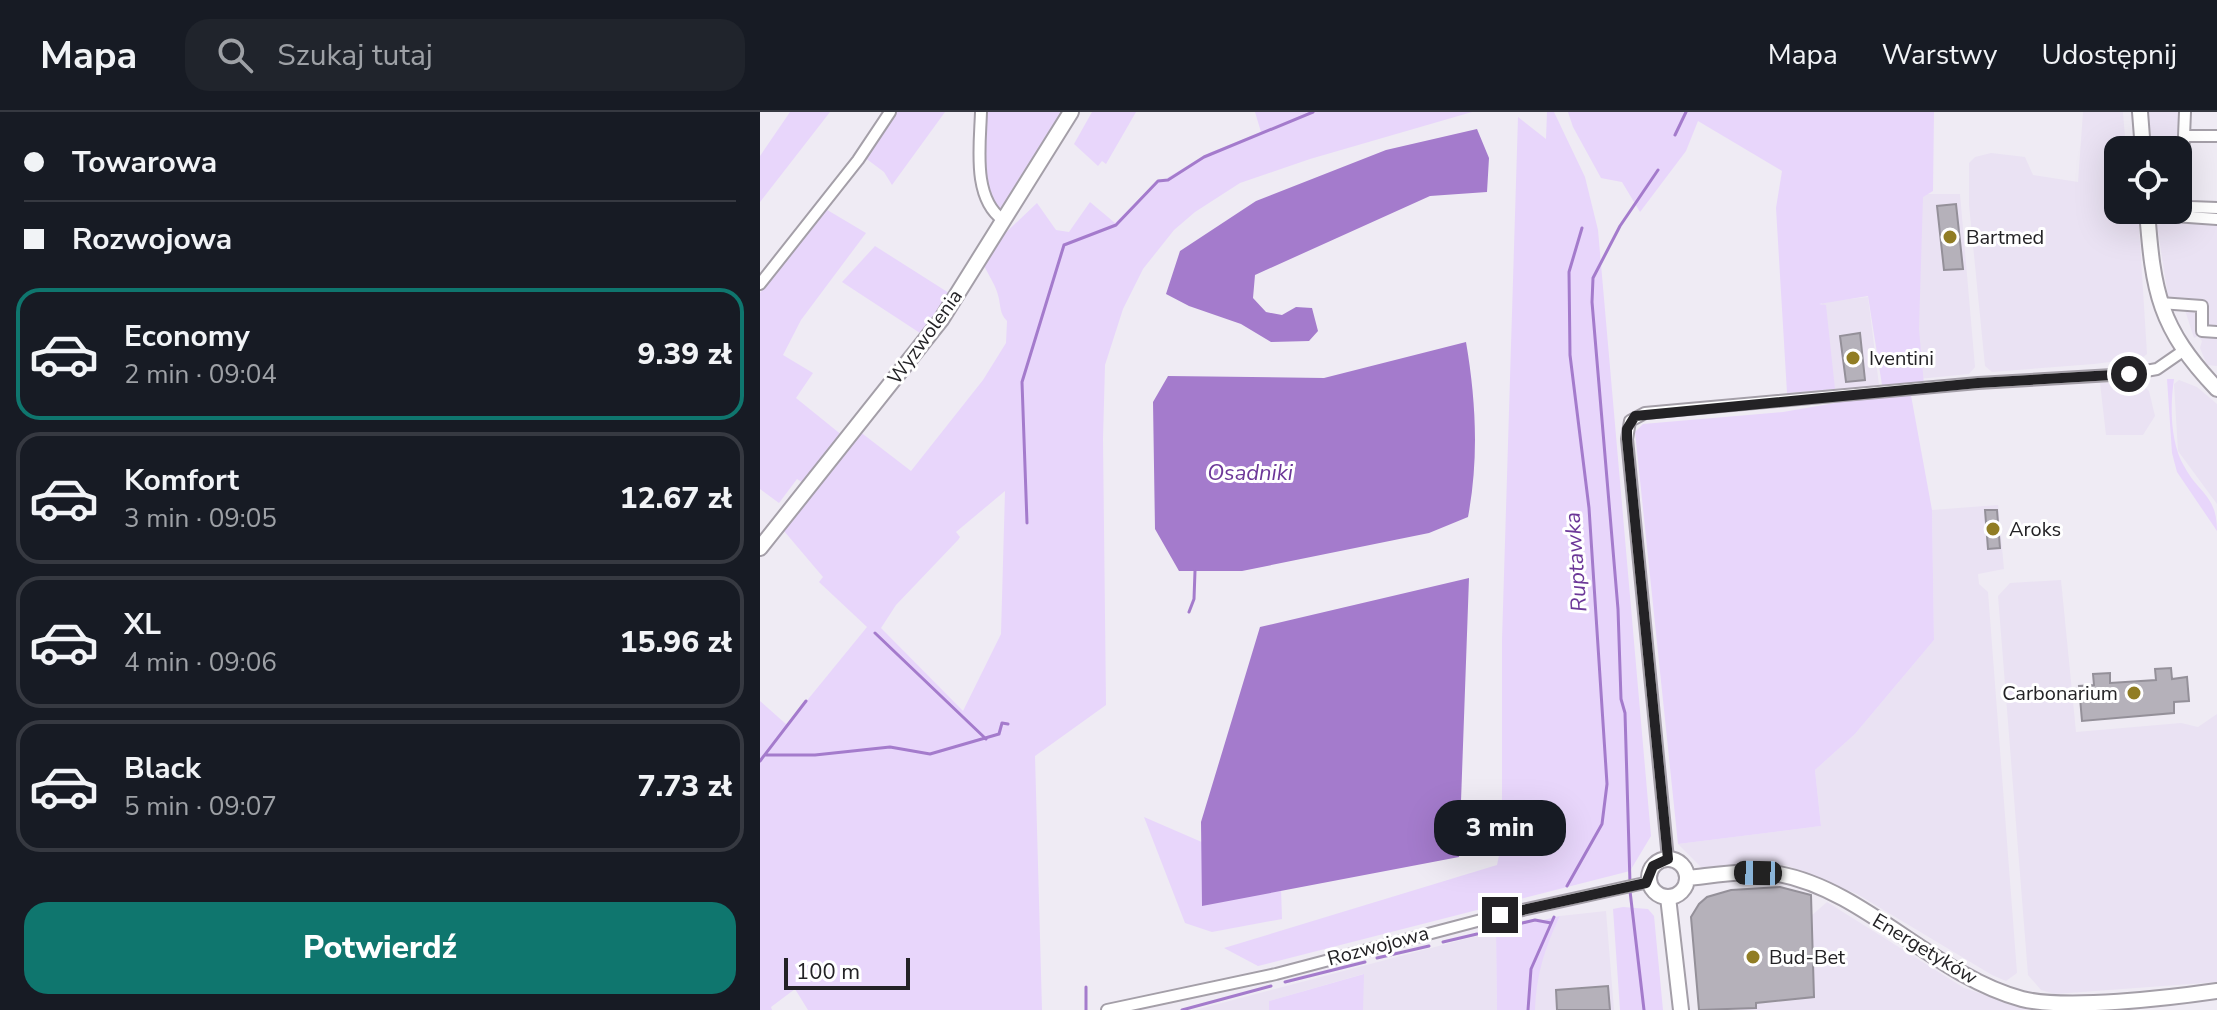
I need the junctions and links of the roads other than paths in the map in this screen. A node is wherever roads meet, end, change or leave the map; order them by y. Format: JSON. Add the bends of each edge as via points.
{"nodes":[{"id":1,"x":890,"y":112,"type":"edge"},
{"id":2,"x":981,"y":112,"type":"edge"},
{"id":3,"x":1071,"y":112,"type":"edge"},
{"id":4,"x":2140,"y":112,"type":"edge"},
{"id":5,"x":2185,"y":112,"type":"edge"},
{"id":6,"x":2142,"y":136,"type":"edge"},
{"id":7,"x":2184,"y":136,"type":"edge"},
{"id":8,"x":2192,"y":136,"type":"edge"},
{"id":9,"x":2217,"y":136,"type":"edge"},
{"id":10,"x":2217,"y":208,"type":"edge"},
{"id":11,"x":2192,"y":209,"type":"edge"},
{"id":12,"x":2192,"y":217,"type":"edge"},
{"id":13,"x":2217,"y":219,"type":"edge"},
{"id":14,"x":1003,"y":220,"type":"junction"},
{"id":15,"x":2148,"y":224,"type":"edge"},
{"id":16,"x":760,"y":284,"type":"edge"},
{"id":17,"x":2160,"y":303,"type":"junction"},
{"id":18,"x":2217,"y":332,"type":"edge"},
{"id":19,"x":2183,"y":351,"type":"junction"},
{"id":20,"x":2217,"y":389,"type":"edge"},
{"id":21,"x":760,"y":548,"type":"edge"},
{"id":22,"x":1668,"y":859,"type":"junction"},
{"id":23,"x":1687,"y":878,"type":"junction"},
{"id":24,"x":1644,"y":884,"type":"junction"},
{"id":25,"x":1668,"y":897,"type":"junction"},
{"id":26,"x":2217,"y":991,"type":"edge"},
{"id":27,"x":1107,"y":1010,"type":"edge"},
{"id":28,"x":1681,"y":1010,"type":"edge"}],
"edges":[{"from":1,"to":16,"type":"street"},
{"from":2,"to":14,"type":"street","via":[[982,177],[990,209]]},
{"from":3,"to":14,"type":"street","name":"Wyzwolenia"},
{"from":4,"to":6,"type":"street"},
{"from":5,"to":7,"type":"street"},
{"from":8,"to":9,"type":"street"},
{"from":10,"to":11,"type":"street"},
{"from":12,"to":13,"type":"street"},
{"from":14,"to":21,"type":"street","name":"Wyzwolenia","via":[[941,320]]},
{"from":15,"to":17,"type":"street"},
{"from":17,"to":18,"type":"street","via":[[2202,306],[2202,331]]},
{"from":17,"to":19,"type":"street"},
{"from":19,"to":20,"type":"street"},
{"from":19,"to":22,"type":"street","via":[[2142,372],[1640,413],[1630,421],[1627,439]]},
{"from":22,"to":23,"type":"street","via":[[1684,867]]},
{"from":22,"to":24,"type":"street","via":[[1653,866]]},
{"from":23,"to":25,"type":"street","via":[[1684,890]]},
{"from":23,"to":26,"type":"street","name":"Energetyków","via":[[1740,873],[1799,880],[1856,907],[1982,984],[2041,1003]]},
{"from":24,"to":25,"type":"street"},
{"from":24,"to":27,"type":"street","name":"Rozwojowa"},
{"from":25,"to":28,"type":"street"}]}
